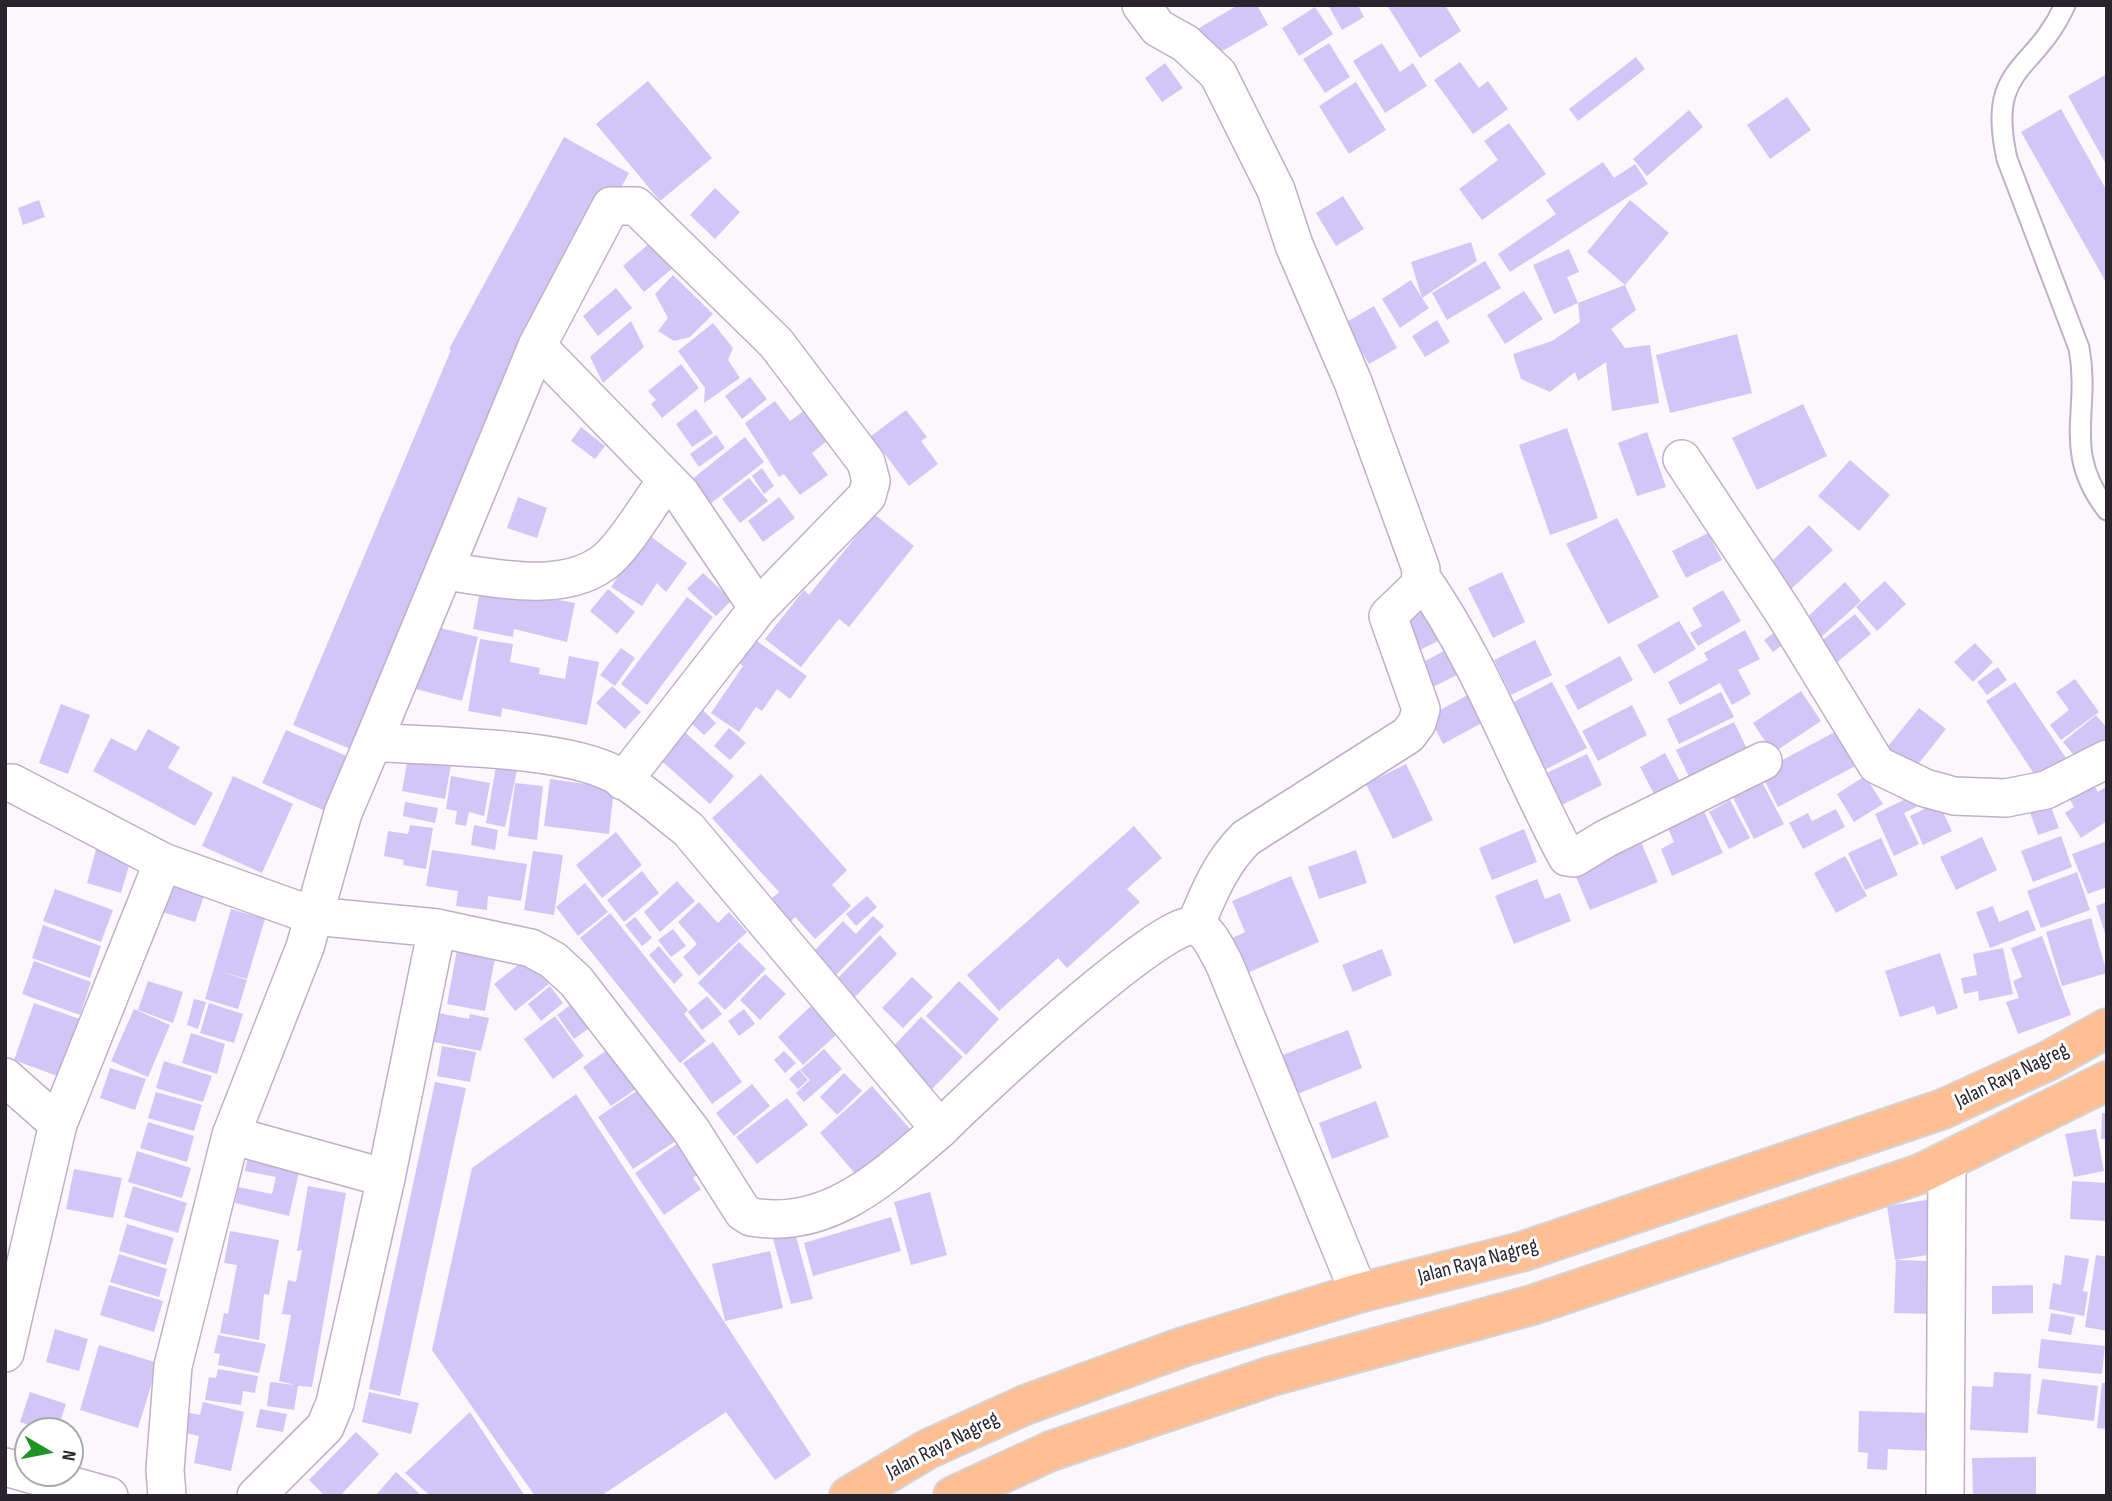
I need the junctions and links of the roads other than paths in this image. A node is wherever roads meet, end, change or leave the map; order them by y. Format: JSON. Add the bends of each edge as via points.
{"nodes":[{"id":1,"x":1141,"y":5,"type":"edge"},
{"id":2,"x":2065,"y":5,"type":"edge"},
{"id":3,"x":537,"y":346,"type":"junction"},
{"id":4,"x":1682,"y":459,"type":"dead end"},
{"id":5,"x":667,"y":480,"type":"junction"},
{"id":6,"x":2107,"y":510,"type":"edge"},
{"id":7,"x":444,"y":571,"type":"junction"},
{"id":8,"x":1421,"y":577,"type":"junction"},
{"id":9,"x":758,"y":608,"type":"junction"},
{"id":10,"x":373,"y":742,"type":"junction"},
{"id":11,"x":2107,"y":759,"type":"edge"},
{"id":12,"x":1763,"y":761,"type":"dead end"},
{"id":13,"x":623,"y":781,"type":"junction"},
{"id":14,"x":5,"y":783,"type":"edge"},
{"id":15,"x":163,"y":862,"type":"junction"},
{"id":16,"x":314,"y":916,"type":"junction"},
{"id":17,"x":1195,"y":926,"type":"junction"},
{"id":18,"x":437,"y":928,"type":"junction"},
{"id":19,"x":2107,"y":1028,"type":"edge"},
{"id":20,"x":5,"y":1077,"type":"edge"},
{"id":21,"x":2107,"y":1081,"type":"edge"},
{"id":22,"x":58,"y":1124,"type":"junction"},
{"id":23,"x":940,"y":1129,"type":"junction"},
{"id":24,"x":231,"y":1135,"type":"junction"},
{"id":25,"x":1947,"y":1161,"type":"junction"},
{"id":26,"x":386,"y":1178,"type":"junction"},
{"id":27,"x":1359,"y":1293,"type":"junction"},
{"id":28,"x":5,"y":1353,"type":"edge"},
{"id":29,"x":5,"y":1467,"type":"edge"},
{"id":30,"x":108,"y":1496,"type":"edge"},
{"id":31,"x":167,"y":1496,"type":"edge"},
{"id":32,"x":256,"y":1496,"type":"edge"},
{"id":33,"x":849,"y":1496,"type":"edge"},
{"id":34,"x":953,"y":1496,"type":"edge"},
{"id":35,"x":1945,"y":1496,"type":"edge"}],
"edges":[{"from":1,"to":8,"type":"street","via":[[1157,28],[1185,43],[1218,74],[1276,190],[1294,246],[1353,382]]},
{"from":2,"to":6,"type":"lane","via":[[2056,26],[2010,79],[2001,112],[2001,135],[2079,348],[2082,467]]},
{"from":3,"to":5,"type":"street"},
{"from":3,"to":7,"type":"street"},
{"from":3,"to":9,"type":"street","via":[[611,206],[622,204],[636,206],[776,343],[866,462],[871,481],[867,496]]},
{"from":4,"to":11,"type":"street","via":[[1877,765],[1954,796],[2006,798],[2046,790]]},
{"from":5,"to":7,"type":"street","via":[[608,559],[588,571],[561,579],[523,580]]},
{"from":5,"to":9,"type":"street"},
{"from":7,"to":10,"type":"street"},
{"from":8,"to":12,"type":"street","via":[[1461,637],[1535,799],[1567,857],[1574,858]]},
{"from":8,"to":17,"type":"street","via":[[1409,598],[1388,615],[1421,709],[1417,723],[1408,735],[1246,838],[1228,856]]},
{"from":9,"to":13,"type":"street"},
{"from":10,"to":13,"type":"street","via":[[573,761]]},
{"from":10,"to":16,"type":"street","via":[[343,813]]},
{"from":13,"to":23,"type":"street","via":[[688,829]]},
{"from":14,"to":15,"type":"street"},
{"from":15,"to":16,"type":"street"},
{"from":15,"to":22,"type":"street"},
{"from":16,"to":18,"type":"street"},
{"from":16,"to":24,"type":"street"},
{"from":17,"to":23,"type":"street","via":[[1182,925],[1148,946],[973,1095]]},
{"from":17,"to":27,"type":"street","via":[[1206,934],[1224,963]]},
{"from":18,"to":23,"type":"street","via":[[531,948],[576,981],[691,1130],[743,1212],[751,1217],[816,1214],[866,1191]]},
{"from":18,"to":26,"type":"street"},
{"from":19,"to":27,"type":"highway","name":"Jalan Raya Nagreg","via":[[1943,1109],[1521,1252]]},
{"from":20,"to":22,"type":"street"},
{"from":21,"to":25,"type":"highway"},
{"from":22,"to":28,"type":"street"},
{"from":24,"to":26,"type":"street"},
{"from":24,"to":31,"type":"street","via":[[173,1366],[164,1470]]},
{"from":25,"to":34,"type":"highway","via":[[1532,1305],[1259,1381],[1051,1451]]},
{"from":25,"to":35,"type":"street"},
{"from":26,"to":32,"type":"street","via":[[335,1403],[325,1427]]},
{"from":27,"to":33,"type":"highway","name":"Jalan Raya Nagreg","via":[[1183,1347],[1025,1405],[928,1449]]},
{"from":29,"to":30,"type":"street"}]}
